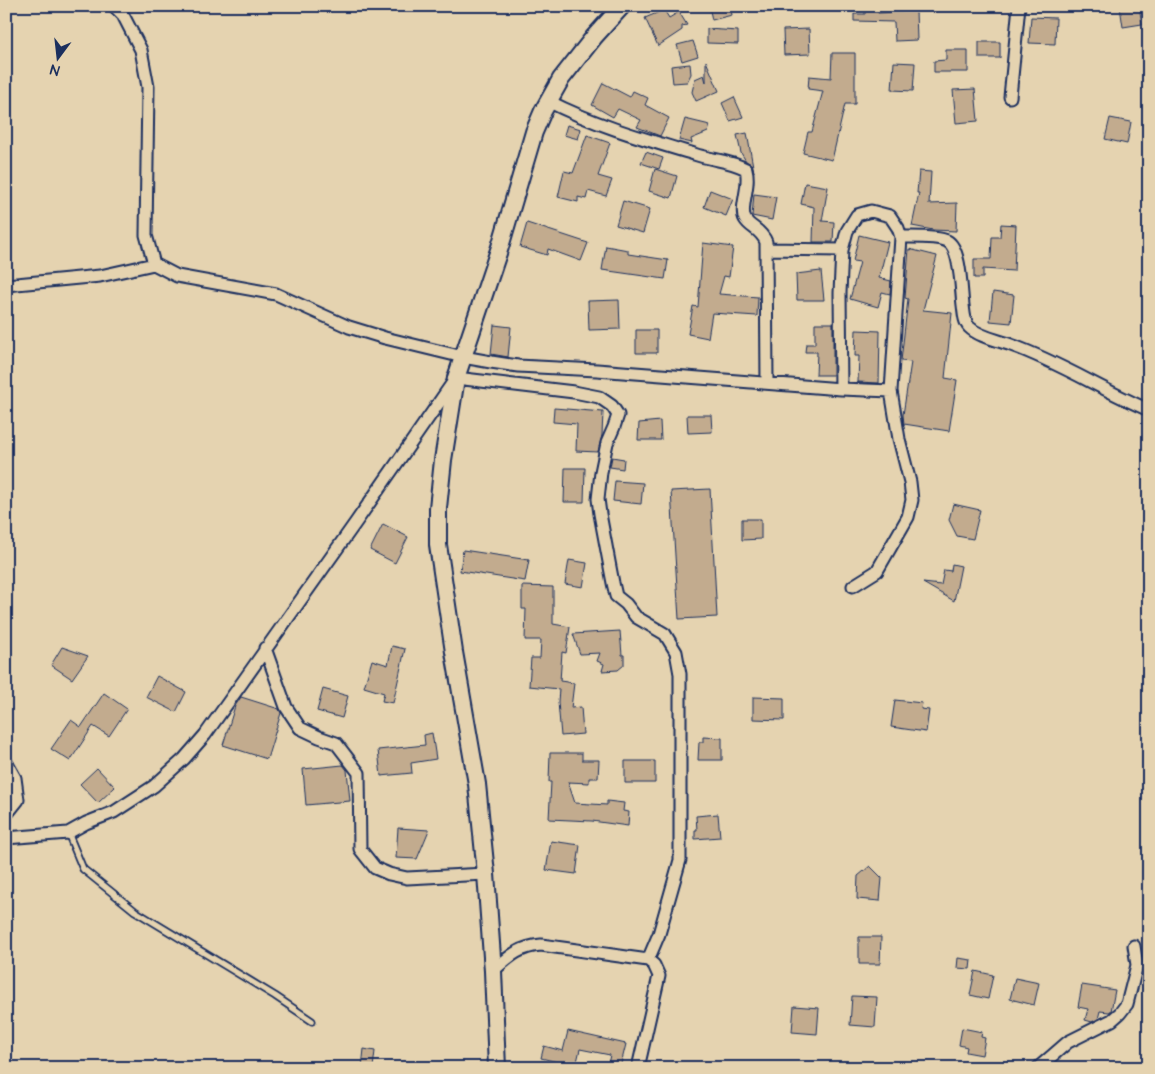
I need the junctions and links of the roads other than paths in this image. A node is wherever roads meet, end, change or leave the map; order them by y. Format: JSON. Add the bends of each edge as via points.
{"nodes":[{"id":1,"x":114,"y":6,"type":"edge"},
{"id":2,"x":622,"y":6,"type":"edge"},
{"id":3,"x":1019,"y":6,"type":"edge"},
{"id":4,"x":1010,"y":97,"type":"dead end"},
{"id":5,"x":548,"y":101,"type":"junction"},
{"id":6,"x":901,"y":237,"type":"junction"},
{"id":7,"x":767,"y":249,"type":"junction"},
{"id":8,"x":842,"y":250,"type":"junction"},
{"id":9,"x":154,"y":264,"type":"junction"},
{"id":10,"x":6,"y":285,"type":"edge"},
{"id":11,"x":463,"y":357,"type":"junction"},
{"id":12,"x":456,"y":378,"type":"junction"},
{"id":13,"x":767,"y":383,"type":"junction"},
{"id":14,"x":841,"y":389,"type":"junction"},
{"id":15,"x":891,"y":391,"type":"junction"},
{"id":16,"x":1149,"y":410,"type":"edge"},
{"id":17,"x":854,"y":586,"type":"dead end"},
{"id":18,"x":266,"y":648,"type":"junction"},
{"id":19,"x":6,"y":762,"type":"edge"},
{"id":20,"x":6,"y":815,"type":"edge"},
{"id":21,"x":68,"y":834,"type":"junction"},
{"id":22,"x":6,"y":838,"type":"edge"},
{"id":23,"x":486,"y":874,"type":"junction"},
{"id":24,"x":1134,"y":946,"type":"dead end"},
{"id":25,"x":648,"y":960,"type":"junction"},
{"id":26,"x":493,"y":971,"type":"junction"},
{"id":27,"x":312,"y":1021,"type":"dead end"},
{"id":28,"x":497,"y":1068,"type":"edge"},
{"id":29,"x":638,"y":1068,"type":"edge"},
{"id":30,"x":1038,"y":1068,"type":"edge"}],
"edges":[{"from":1,"to":9,"type":"street","via":[[123,15],[141,50],[148,87],[146,235]]},
{"from":2,"to":5,"type":"street","via":[[561,79]]},
{"from":3,"to":4,"type":"street"},
{"from":5,"to":7,"type":"street","via":[[573,114],[631,135],[705,158],[735,163],[746,169],[748,178],[742,210],[745,220],[764,237]]},
{"from":5,"to":11,"type":"street","via":[[534,132]]},
{"from":6,"to":8,"type":"street","via":[[890,216],[871,211],[857,215],[847,231]]},
{"from":6,"to":15,"type":"street"},
{"from":6,"to":16,"type":"street","via":[[941,239],[952,245],[957,254],[964,315],[973,330],[1039,355]]},
{"from":7,"to":8,"type":"street"},
{"from":7,"to":13,"type":"street"},
{"from":8,"to":14,"type":"street"},
{"from":9,"to":10,"type":"street","via":[[100,276]]},
{"from":9,"to":11,"type":"street","via":[[177,276],[276,294],[349,327]]},
{"from":11,"to":12,"type":"street"},
{"from":11,"to":13,"type":"street","via":[[518,366]]},
{"from":12,"to":18,"type":"street"},
{"from":12,"to":23,"type":"street","via":[[443,460],[438,545],[477,784]]},
{"from":12,"to":25,"type":"street","via":[[574,392],[599,398],[612,406],[618,415],[607,443],[598,499],[616,596],[636,617],[665,634],[676,652],[680,674],[680,860],[659,934]]},
{"from":13,"to":14,"type":"street"},
{"from":14,"to":15,"type":"street"},
{"from":15,"to":17,"type":"street","via":[[912,500],[908,517],[877,571]]},
{"from":18,"to":21,"type":"street","via":[[205,735],[184,759],[154,786],[114,812]]},
{"from":18,"to":23,"type":"street","via":[[286,707],[300,728],[336,743],[359,773],[360,849],[375,868],[407,878]]},
{"from":19,"to":20,"type":"street","via":[[15,778],[18,800]]},
{"from":21,"to":22,"type":"street"},
{"from":21,"to":27,"type":"lane","via":[[83,870],[135,912]]},
{"from":23,"to":26,"type":"street"},
{"from":24,"to":30,"type":"street","via":[[1137,965],[1127,1004],[1120,1013],[1068,1042]]},
{"from":25,"to":26,"type":"street","via":[[540,945],[514,952]]},
{"from":25,"to":29,"type":"street","via":[[659,976]]},
{"from":26,"to":28,"type":"street"}]}
